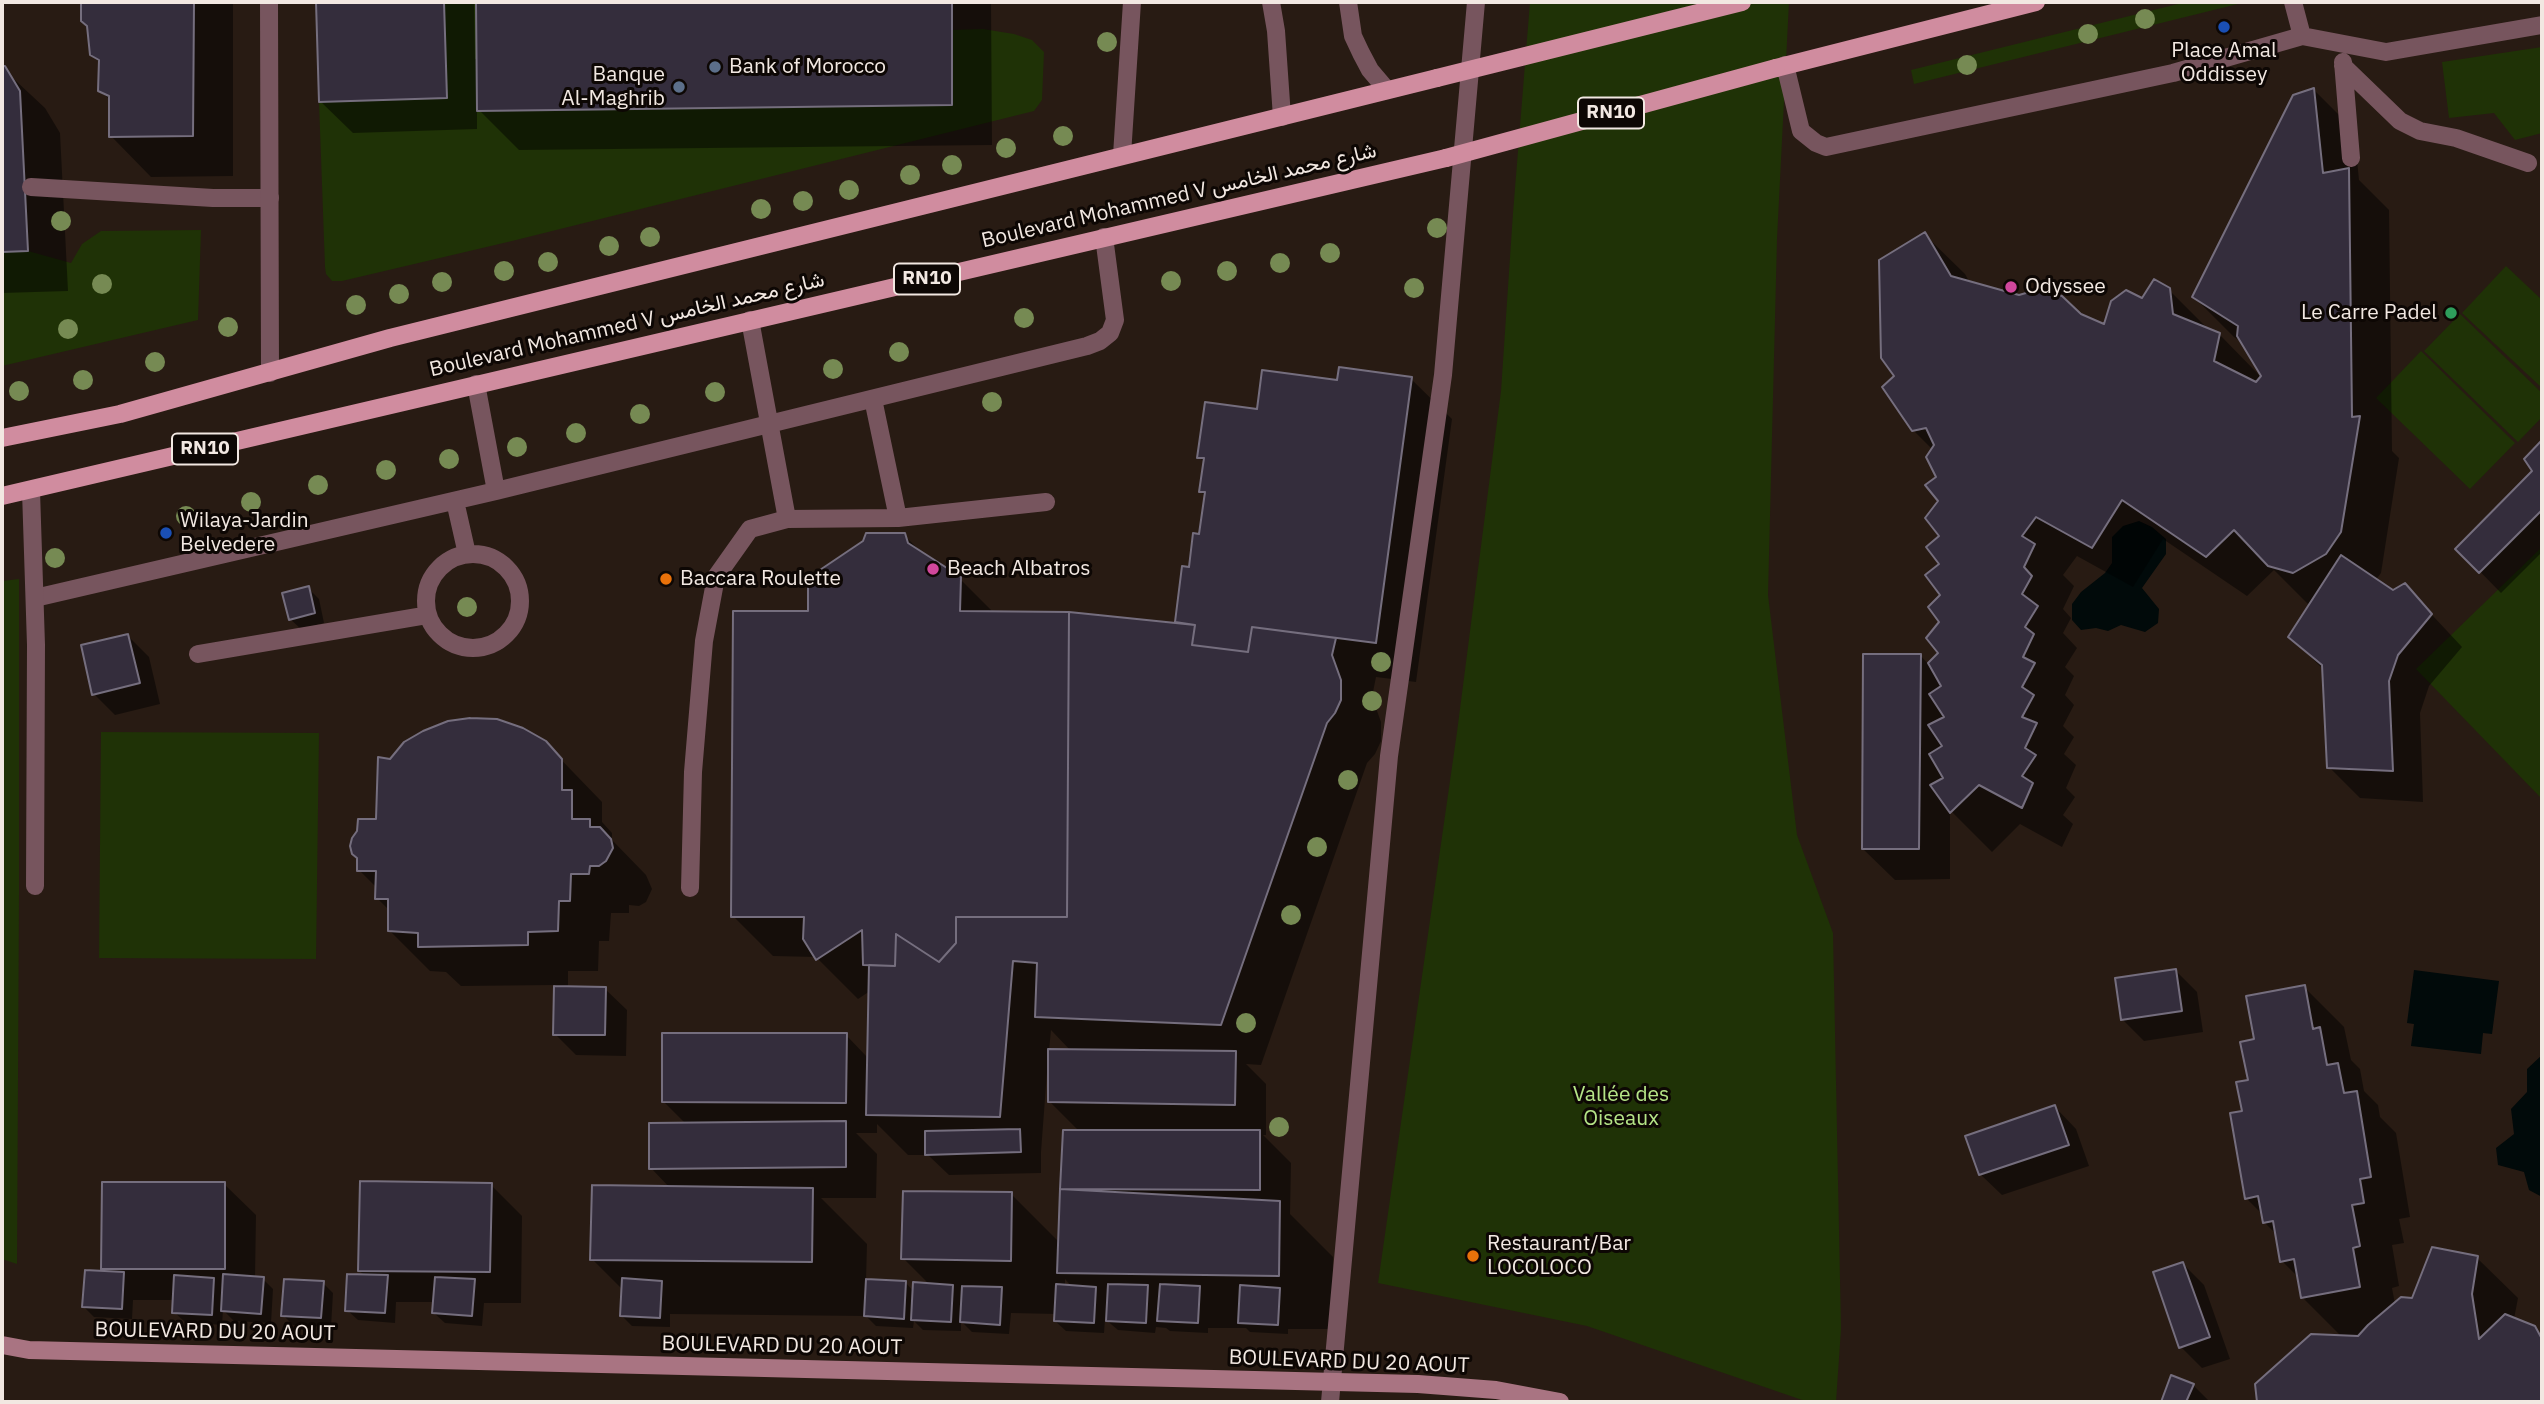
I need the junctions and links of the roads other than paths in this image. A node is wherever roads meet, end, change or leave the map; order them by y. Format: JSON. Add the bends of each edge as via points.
{"nodes":[{"id":1,"x":269,"y":2,"type":"edge"},
{"id":2,"x":1132,"y":2,"type":"edge"},
{"id":3,"x":1271,"y":2,"type":"edge"},
{"id":4,"x":1348,"y":2,"type":"edge"},
{"id":5,"x":1476,"y":2,"type":"edge"},
{"id":6,"x":1742,"y":2,"type":"edge"},
{"id":7,"x":2036,"y":2,"type":"edge"},
{"id":8,"x":2293,"y":2,"type":"edge"},
{"id":9,"x":2542,"y":25,"type":"edge"},
{"id":10,"x":2302,"y":36,"type":"junction"},
{"id":11,"x":2341,"y":45,"type":"junction"},
{"id":12,"x":2343,"y":65,"type":"junction"},
{"id":13,"x":1781,"y":66,"type":"junction"},
{"id":14,"x":1387,"y":90,"type":"junction"},
{"id":15,"x":1282,"y":117,"type":"junction"},
{"id":16,"x":1122,"y":155,"type":"junction"},
{"id":17,"x":2351,"y":158,"type":"dead end"},
{"id":18,"x":2528,"y":163,"type":"dead end"},
{"id":19,"x":32,"y":187,"type":"dead end"},
{"id":20,"x":270,"y":198,"type":"junction"},
{"id":21,"x":1104,"y":237,"type":"junction"},
{"id":22,"x":750,"y":320,"type":"junction"},
{"id":23,"x":270,"y":373,"type":"junction"},
{"id":24,"x":476,"y":384,"type":"junction"},
{"id":25,"x":873,"y":399,"type":"junction"},
{"id":26,"x":770,"y":424,"type":"junction"},
{"id":27,"x":2,"y":438,"type":"edge"},
{"id":28,"x":31,"y":491,"type":"junction"},
{"id":29,"x":496,"y":491,"type":"junction"},
{"id":30,"x":2,"y":496,"type":"edge"},
{"id":31,"x":455,"y":501,"type":"junction"},
{"id":32,"x":1046,"y":502,"type":"dead end"},
{"id":33,"x":898,"y":518,"type":"junction"},
{"id":34,"x":787,"y":519,"type":"junction"},
{"id":35,"x":467,"y":554,"type":"junction"},
{"id":36,"x":35,"y":598,"type":"junction"},
{"id":37,"x":428,"y":615,"type":"junction"},
{"id":38,"x":198,"y":654,"type":"dead end"},
{"id":39,"x":35,"y":886,"type":"dead end"},
{"id":40,"x":690,"y":888,"type":"dead end"},
{"id":41,"x":2,"y":1345,"type":"edge"},
{"id":42,"x":1333,"y":1383,"type":"junction"},
{"id":43,"x":1329,"y":1402,"type":"edge"},
{"id":44,"x":1560,"y":1402,"type":"edge"}],
"edges":[{"from":1,"to":20,"type":"street"},
{"from":2,"to":16,"type":"street"},
{"from":3,"to":15,"type":"street"},
{"from":4,"to":14,"type":"street","via":[[1353,36],[1370,70]]},
{"from":5,"to":42,"type":"street","via":[[1443,375],[1389,756],[1335,1320]]},
{"from":6,"to":14,"type":"main road","name":"Boulevard Mohammed V شارع محمد الخامس","bridge":true},
{"from":7,"to":13,"type":"main road","name":"Boulevard Mohammed V شارع محمد الخامس","number":"RN10"},
{"from":8,"to":10,"type":"street"},
{"from":9,"to":11,"type":"street","via":[[2386,52]]},
{"from":10,"to":11,"type":"street"},
{"from":10,"to":13,"type":"street","via":[[2173,73],[1826,147],[1801,131]]},
{"from":11,"to":12,"type":"street"},
{"from":12,"to":17,"type":"street"},
{"from":12,"to":18,"type":"street","via":[[2400,121]]},
{"from":13,"to":21,"type":"main road","name":"Boulevard Mohammed V شارع محمد الخامس","number":"RN10","bridge":true,"via":[[1446,158]]},
{"from":14,"to":15,"type":"main road","name":"Boulevard Mohammed V شارع محمد الخامس"},
{"from":15,"to":16,"type":"main road","name":"Boulevard Mohammed V شارع محمد الخامس"},
{"from":16,"to":23,"type":"main road","name":"Boulevard Mohammed V شارع محمد الخامس","via":[[390,338]]},
{"from":19,"to":20,"type":"street"},
{"from":20,"to":23,"type":"street"},
{"from":21,"to":22,"type":"main road","name":"Boulevard Mohammed V شارع محمد الخامس","number":"RN10"},
{"from":21,"to":25,"type":"street","via":[[1115,320],[1100,341]]},
{"from":22,"to":24,"type":"main road","name":"Boulevard Mohammed V شارع محمد الخامس","number":"RN10"},
{"from":22,"to":26,"type":"street"},
{"from":23,"to":27,"type":"main road","name":"Boulevard Mohammed V شارع محمد الخامس","via":[[120,414]]},
{"from":24,"to":28,"type":"main road","name":"Boulevard Mohammed V شارع محمد الخامس","number":"RN10"},
{"from":24,"to":29,"type":"street"},
{"from":25,"to":26,"type":"street"},
{"from":25,"to":33,"type":"street"},
{"from":26,"to":29,"type":"street"},
{"from":26,"to":34,"type":"street"},
{"from":28,"to":30,"type":"main road","name":"Boulevard Mohammed V شارع محمد الخامس","number":"RN10"},
{"from":28,"to":36,"type":"street"},
{"from":29,"to":31,"type":"street"},
{"from":31,"to":35,"type":"street"},
{"from":31,"to":36,"type":"street"},
{"from":32,"to":33,"type":"street"},
{"from":33,"to":34,"type":"street"},
{"from":34,"to":40,"type":"street","via":[[750,529],[716,577],[704,642],[694,759]]},
{"from":35,"to":37,"type":"street","via":[[439,569],[430,583]]},
{"from":35,"to":37,"type":"street","via":[[499,561],[511,572],[519,587],[517,619],[508,633],[479,648],[448,641]]},
{"from":36,"to":39,"type":"street"},
{"from":37,"to":38,"type":"street"},
{"from":41,"to":42,"type":"street","name":"BOULEVARD DU 20 AOUT","via":[[30,1350]]},
{"from":42,"to":43,"type":"street"},
{"from":42,"to":44,"type":"street","name":"BOULEVARD DU 20 AOUT","via":[[1496,1390]]}]}
